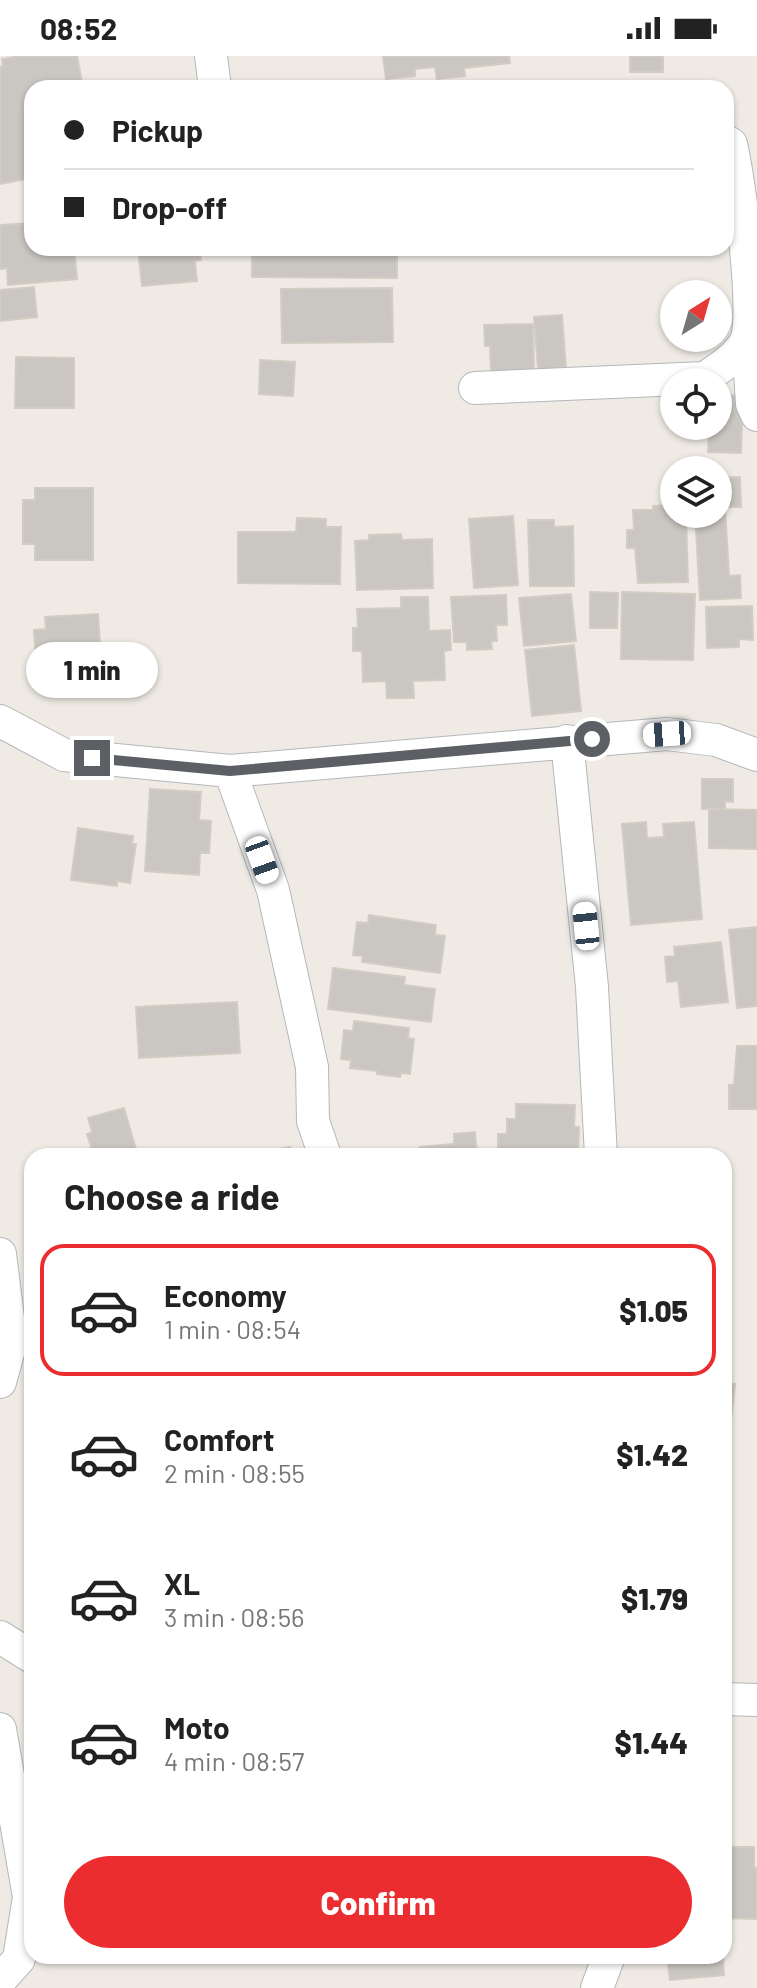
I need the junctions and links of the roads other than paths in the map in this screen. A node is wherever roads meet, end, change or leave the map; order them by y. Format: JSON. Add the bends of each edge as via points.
{"nodes":[{"id":1,"x":211,"y":56,"type":"edge"},
{"id":2,"x":214,"y":80,"type":"edge"},
{"id":3,"x":734,"y":157,"type":"edge"},
{"id":4,"x":748,"y":339,"type":"junction"},
{"id":5,"x":475,"y":388,"type":"dead end"},
{"id":6,"x":757,"y":415,"type":"edge"},
{"id":7,"x":0,"y":721,"type":"edge"},
{"id":8,"x":567,"y":741,"type":"junction"},
{"id":9,"x":757,"y":755,"type":"edge"},
{"id":10,"x":230,"y":771,"type":"junction"},
{"id":11,"x":322,"y":1148,"type":"edge"},
{"id":12,"x":601,"y":1148,"type":"edge"},
{"id":13,"x":0,"y":1254,"type":"edge"},
{"id":14,"x":0,"y":1382,"type":"edge"},
{"id":15,"x":0,"y":1637,"type":"edge"},
{"id":16,"x":24,"y":1652,"type":"edge"},
{"id":17,"x":732,"y":1699,"type":"edge"},
{"id":18,"x":757,"y":1700,"type":"edge"},
{"id":19,"x":0,"y":1729,"type":"edge"},
{"id":20,"x":24,"y":1868,"type":"edge"},
{"id":21,"x":24,"y":1928,"type":"edge"},
{"id":22,"x":606,"y":1964,"type":"edge"},
{"id":23,"x":0,"y":1980,"type":"edge"},
{"id":24,"x":597,"y":1988,"type":"edge"}],
"edges":[{"from":1,"to":2,"type":"street"},
{"from":3,"to":4,"type":"street","via":[[753,316]]},
{"from":4,"to":5,"type":"street","via":[[732,359],[705,378]]},
{"from":4,"to":6,"type":"street"},
{"from":7,"to":10,"type":"street","via":[[64,755]]},
{"from":8,"to":9,"type":"street","via":[[667,734],[716,740]]},
{"from":8,"to":10,"type":"street"},
{"from":8,"to":12,"type":"street","via":[[592,987]]},
{"from":10,"to":11,"type":"street","via":[[273,890],[312,1067],[313,1121]]},
{"from":13,"to":14,"type":"street","via":[[11,1342]]},
{"from":15,"to":16,"type":"street"},
{"from":17,"to":18,"type":"street"},
{"from":19,"to":20,"type":"street"},
{"from":21,"to":23,"type":"street","via":[[19,1959]]},
{"from":22,"to":24,"type":"street"}]}
